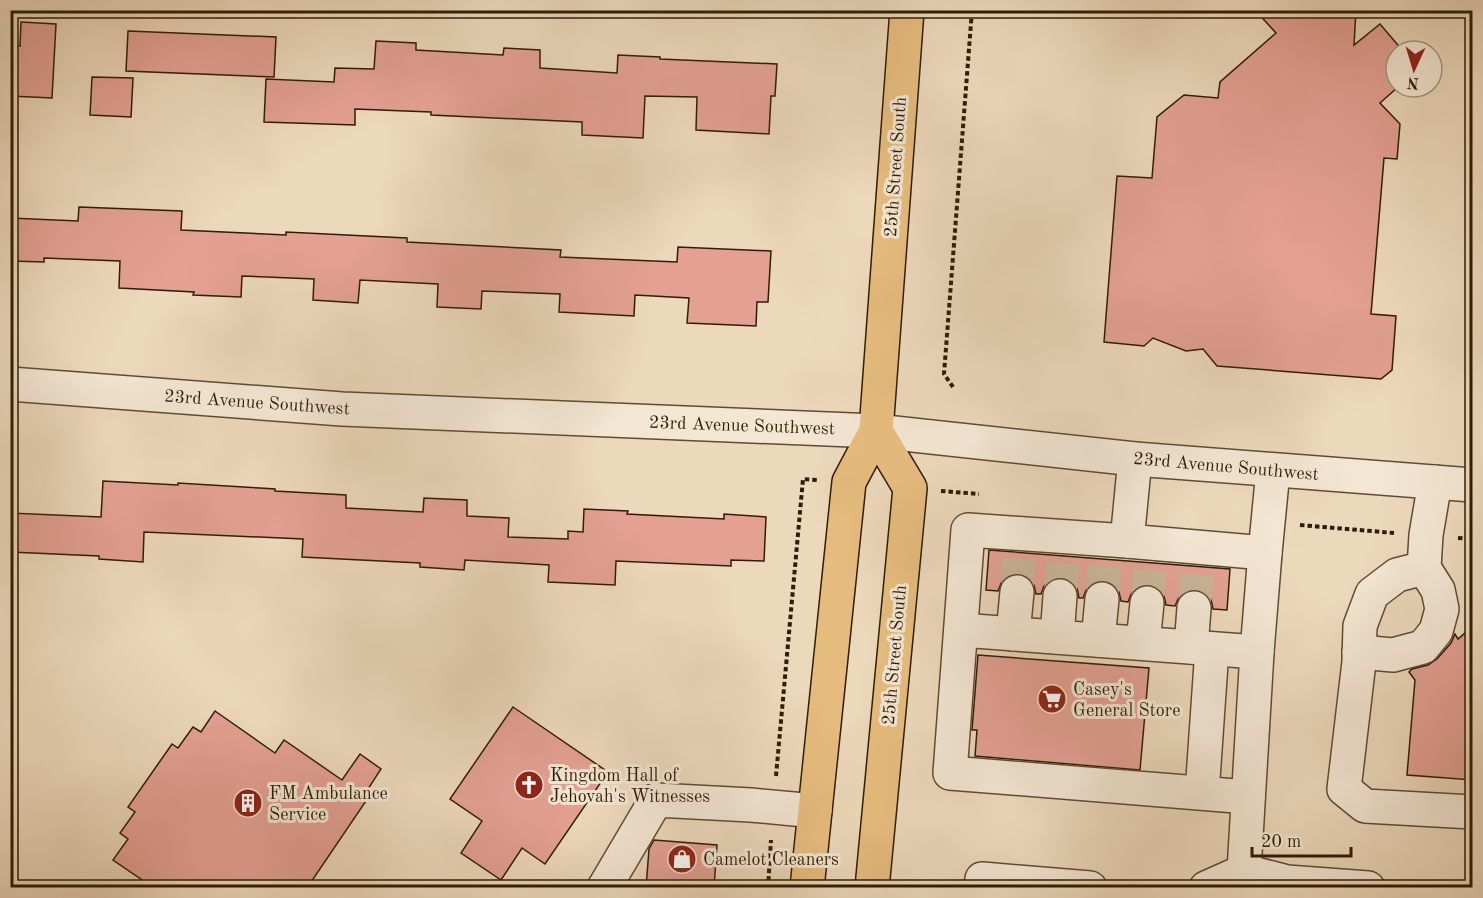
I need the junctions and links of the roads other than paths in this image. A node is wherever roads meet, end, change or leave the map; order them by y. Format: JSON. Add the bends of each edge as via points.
{"nodes":[{"id":1,"x":907,"y":10,"type":"edge"},
{"id":2,"x":10,"y":384,"type":"edge"},
{"id":3,"x":876,"y":431,"type":"junction"},
{"id":4,"x":1135,"y":459,"type":"junction"},
{"id":5,"x":1273,"y":471,"type":"junction"},
{"id":6,"x":1435,"y":483,"type":"junction"},
{"id":7,"x":1473,"y":485,"type":"edge"},
{"id":8,"x":1128,"y":547,"type":"junction"},
{"id":9,"x":1265,"y":553,"type":"junction"},
{"id":10,"x":1424,"y":568,"type":"junction"},
{"id":11,"x":1017,"y":592,"type":"tunnel mouth"},
{"id":12,"x":1060,"y":596,"type":"tunnel mouth"},
{"id":13,"x":1102,"y":600,"type":"tunnel mouth"},
{"id":14,"x":1147,"y":603,"type":"tunnel mouth"},
{"id":15,"x":1194,"y":608,"type":"tunnel mouth"},
{"id":16,"x":961,"y":630,"type":"junction"},
{"id":17,"x":1013,"y":634,"type":"junction"},
{"id":18,"x":1057,"y":637,"type":"junction"},
{"id":19,"x":1098,"y":640,"type":"junction"},
{"id":20,"x":1143,"y":643,"type":"junction"},
{"id":21,"x":1201,"y":648,"type":"junction"},
{"id":22,"x":1257,"y":652,"type":"junction"},
{"id":23,"x":1359,"y":652,"type":"junction"},
{"id":24,"x":1202,"y":793,"type":"junction"},
{"id":25,"x":1248,"y":797,"type":"junction"},
{"id":26,"x":815,"y":811,"type":"junction"},
{"id":27,"x":1473,"y":812,"type":"edge"},
{"id":28,"x":1244,"y":871,"type":"junction"},
{"id":29,"x":1287,"y":885,"type":"edge"},
{"id":30,"x":604,"y":888,"type":"edge"},
{"id":31,"x":807,"y":888,"type":"edge"},
{"id":32,"x":872,"y":888,"type":"edge"},
{"id":33,"x":981,"y":888,"type":"edge"},
{"id":34,"x":1090,"y":888,"type":"edge"},
{"id":35,"x":1206,"y":888,"type":"edge"},
{"id":36,"x":1368,"y":888,"type":"edge"}],
"edges":[{"from":1,"to":3,"type":"main road","name":"25th Street South"},
{"from":2,"to":3,"type":"street","name":"23rd Avenue Southwest","via":[[342,409]]},
{"from":3,"to":4,"type":"street","name":"23rd Avenue Southwest"},
{"from":3,"to":26,"type":"main road","name":"25th Street South","via":[[849,482]]},
{"from":3,"to":32,"type":"main road","name":"25th Street South","via":[[910,488]]},
{"from":4,"to":5,"type":"street","name":"23rd Avenue Southwest"},
{"from":4,"to":8,"type":"street"},
{"from":5,"to":6,"type":"street","name":"23rd Avenue Southwest"},
{"from":5,"to":9,"type":"street"},
{"from":6,"to":7,"type":"street","name":"23rd Avenue Southwest"},
{"from":6,"to":10,"type":"street"},
{"from":8,"to":9,"type":"street","via":[[1199,555]]},
{"from":8,"to":16,"type":"street","via":[[1021,541],[968,530]]},
{"from":9,"to":22,"type":"street"},
{"from":10,"to":23,"type":"street","via":[[1397,575],[1372,594],[1360,626]]},
{"from":10,"to":23,"type":"street","via":[[1438,590],[1442,609],[1436,631],[1423,647],[1394,655]]},
{"from":11,"to":17,"type":"street"},
{"from":12,"to":18,"type":"street"},
{"from":13,"to":19,"type":"street"},
{"from":14,"to":20,"type":"street"},
{"from":15,"to":21,"type":"street"},
{"from":16,"to":17,"type":"street"},
{"from":16,"to":24,"type":"street","via":[[950,773]]},
{"from":17,"to":18,"type":"street"},
{"from":18,"to":19,"type":"street"},
{"from":19,"to":20,"type":"street"},
{"from":20,"to":21,"type":"street"},
{"from":21,"to":22,"type":"street"},
{"from":21,"to":24,"type":"street"},
{"from":22,"to":25,"type":"street"},
{"from":23,"to":27,"type":"street","via":[[1344,789],[1365,806]]},
{"from":24,"to":25,"type":"street"},
{"from":25,"to":28,"type":"street"},
{"from":26,"to":30,"type":"street","via":[[656,800]]},
{"from":26,"to":31,"type":"main road","name":"25th Street South"},
{"from":28,"to":29,"type":"street"},
{"from":28,"to":35,"type":"street"},
{"from":29,"to":36,"type":"street"},
{"from":33,"to":34,"type":"street","via":[[981,879]]}]}
